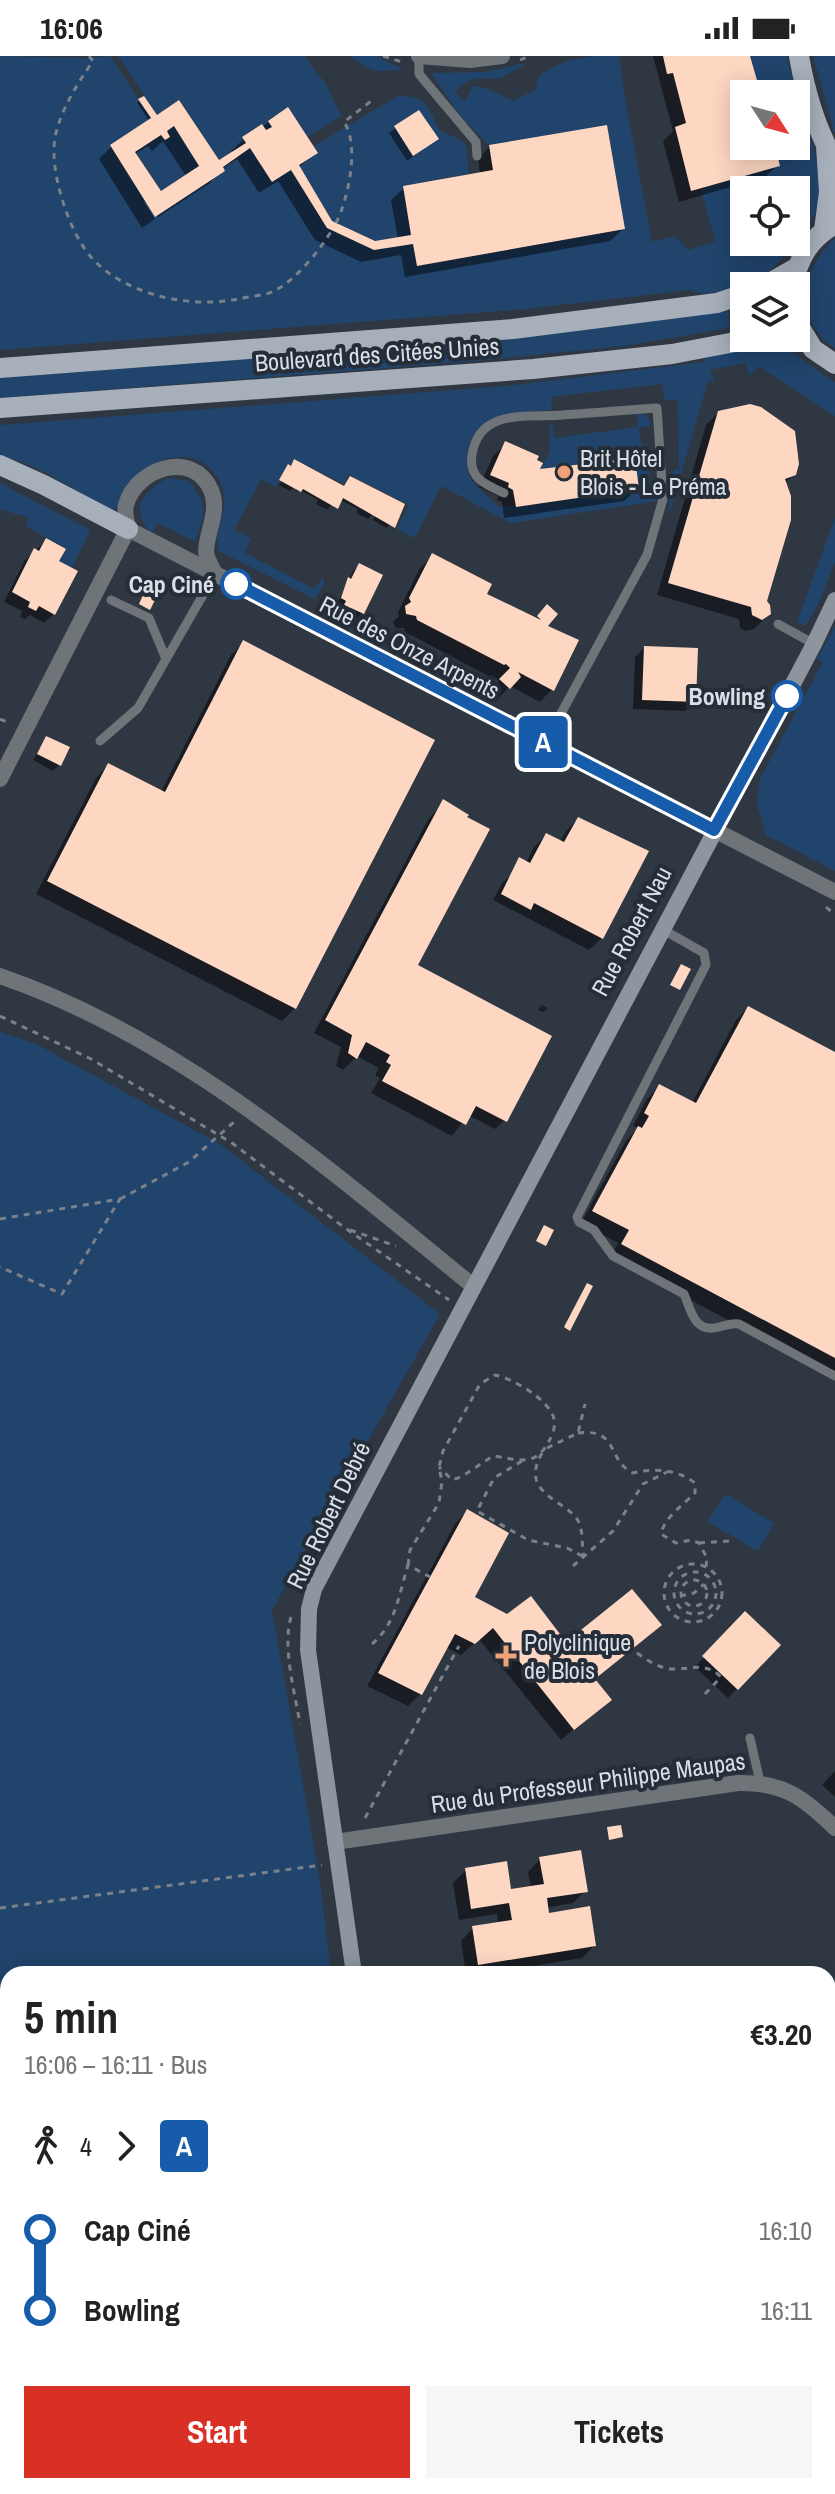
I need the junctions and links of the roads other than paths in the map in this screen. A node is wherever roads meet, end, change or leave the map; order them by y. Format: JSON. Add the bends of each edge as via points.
{"nodes":[{"id":1,"x":502,"y":56,"type":"edge"},
{"id":2,"x":799,"y":56,"type":"edge"},
{"id":3,"x":419,"y":59,"type":"edge"},
{"id":4,"x":830,"y":154,"type":"edge"},
{"id":5,"x":477,"y":156,"type":"dead end"},
{"id":6,"x":830,"y":227,"type":"edge"},
{"id":7,"x":796,"y":272,"type":"edge"},
{"id":8,"x":730,"y":299,"type":"edge"},
{"id":9,"x":730,"y":343,"type":"edge"},
{"id":10,"x":810,"y":345,"type":"edge"},
{"id":11,"x":835,"y":364,"type":"edge"},
{"id":12,"x":0,"y":368,"type":"edge"},
{"id":13,"x":0,"y":408,"type":"edge"},
{"id":14,"x":0,"y":465,"type":"edge"},
{"id":15,"x":504,"y":493,"type":"dead end"},
{"id":16,"x":128,"y":529,"type":"junction"},
{"id":17,"x":215,"y":574,"type":"junction"},
{"id":18,"x":111,"y":600,"type":"dead end"},
{"id":19,"x":835,"y":600,"type":"edge"},
{"id":20,"x":778,"y":624,"type":"dead end"},
{"id":21,"x":814,"y":644,"type":"junction"},
{"id":22,"x":166,"y":659,"type":"junction"},
{"id":23,"x":100,"y":741,"type":"dead end"},
{"id":24,"x":545,"y":743,"type":"junction"},
{"id":25,"x":0,"y":779,"type":"edge"},
{"id":26,"x":714,"y":830,"type":"junction"},
{"id":27,"x":835,"y":892,"type":"edge"},
{"id":28,"x":662,"y":929,"type":"junction"},
{"id":29,"x":0,"y":976,"type":"edge"},
{"id":30,"x":473,"y":1286,"type":"junction"},
{"id":31,"x":835,"y":1376,"type":"edge"},
{"id":32,"x":750,"y":1738,"type":"dead end"},
{"id":33,"x":760,"y":1782,"type":"junction"},
{"id":34,"x":835,"y":1828,"type":"edge"},
{"id":35,"x":335,"y":1842,"type":"junction"},
{"id":36,"x":353,"y":1966,"type":"edge"}],
"edges":[{"from":1,"to":3,"type":"street"},
{"from":2,"to":4,"type":"main road"},
{"from":3,"to":5,"type":"lane","via":[[419,74],[476,142]]},
{"from":4,"to":6,"type":"main road"},
{"from":6,"to":7,"type":"main road","via":[[807,246]]},
{"from":8,"to":12,"type":"main road","name":"Boulevard des Citées Unies","via":[[513,329]]},
{"from":9,"to":13,"type":"main road","name":"Boulevard des Citées Unies","via":[[533,369]]},
{"from":10,"to":11,"type":"main road"},
{"from":14,"to":16,"type":"main road"},
{"from":15,"to":24,"type":"lane","via":[[474,475],[471,457],[482,430],[493,423],[521,415],[657,408],[663,499],[647,555]]},
{"from":16,"to":17,"type":"street","name":"Rue des Onze Arpents"},
{"from":16,"to":17,"type":"street","via":[[125,507],[149,473],[166,466],[198,474],[211,490],[215,512],[206,553]]},
{"from":16,"to":25,"type":"street"},
{"from":17,"to":22,"type":"lane"},
{"from":17,"to":24,"type":"street","name":"Rue des Onze Arpents"},
{"from":18,"to":22,"type":"lane","via":[[149,618]]},
{"from":19,"to":21,"type":"street","name":"Rue Robert Nau"},
{"from":20,"to":21,"type":"lane"},
{"from":21,"to":26,"type":"street","name":"Rue Robert Nau"},
{"from":22,"to":23,"type":"lane","via":[[138,708]]},
{"from":24,"to":26,"type":"street","name":"Rue des Onze Arpents"},
{"from":26,"to":27,"type":"street","name":"Rue des Onze Arpents"},
{"from":26,"to":28,"type":"street","name":"Rue Robert Nau"},
{"from":28,"to":30,"type":"street","name":"Rue Robert Nau"},
{"from":28,"to":31,"type":"lane","via":[[704,953],[706,965],[577,1217],[613,1256],[684,1294],[697,1323],[713,1329],[739,1324]]},
{"from":29,"to":30,"type":"street","via":[[170,1058],[329,1169]]},
{"from":30,"to":35,"type":"street","name":"Rue Robert Debré","via":[[314,1589],[308,1650]]},
{"from":32,"to":33,"type":"lane"},
{"from":33,"to":34,"type":"street","name":"Rue du Professeur Philippe Maupas","via":[[800,1797]]},
{"from":33,"to":35,"type":"street","name":"Rue du Professeur Philippe Maupas"},
{"from":35,"to":36,"type":"street","name":"Rue Robert Debré"}]}
